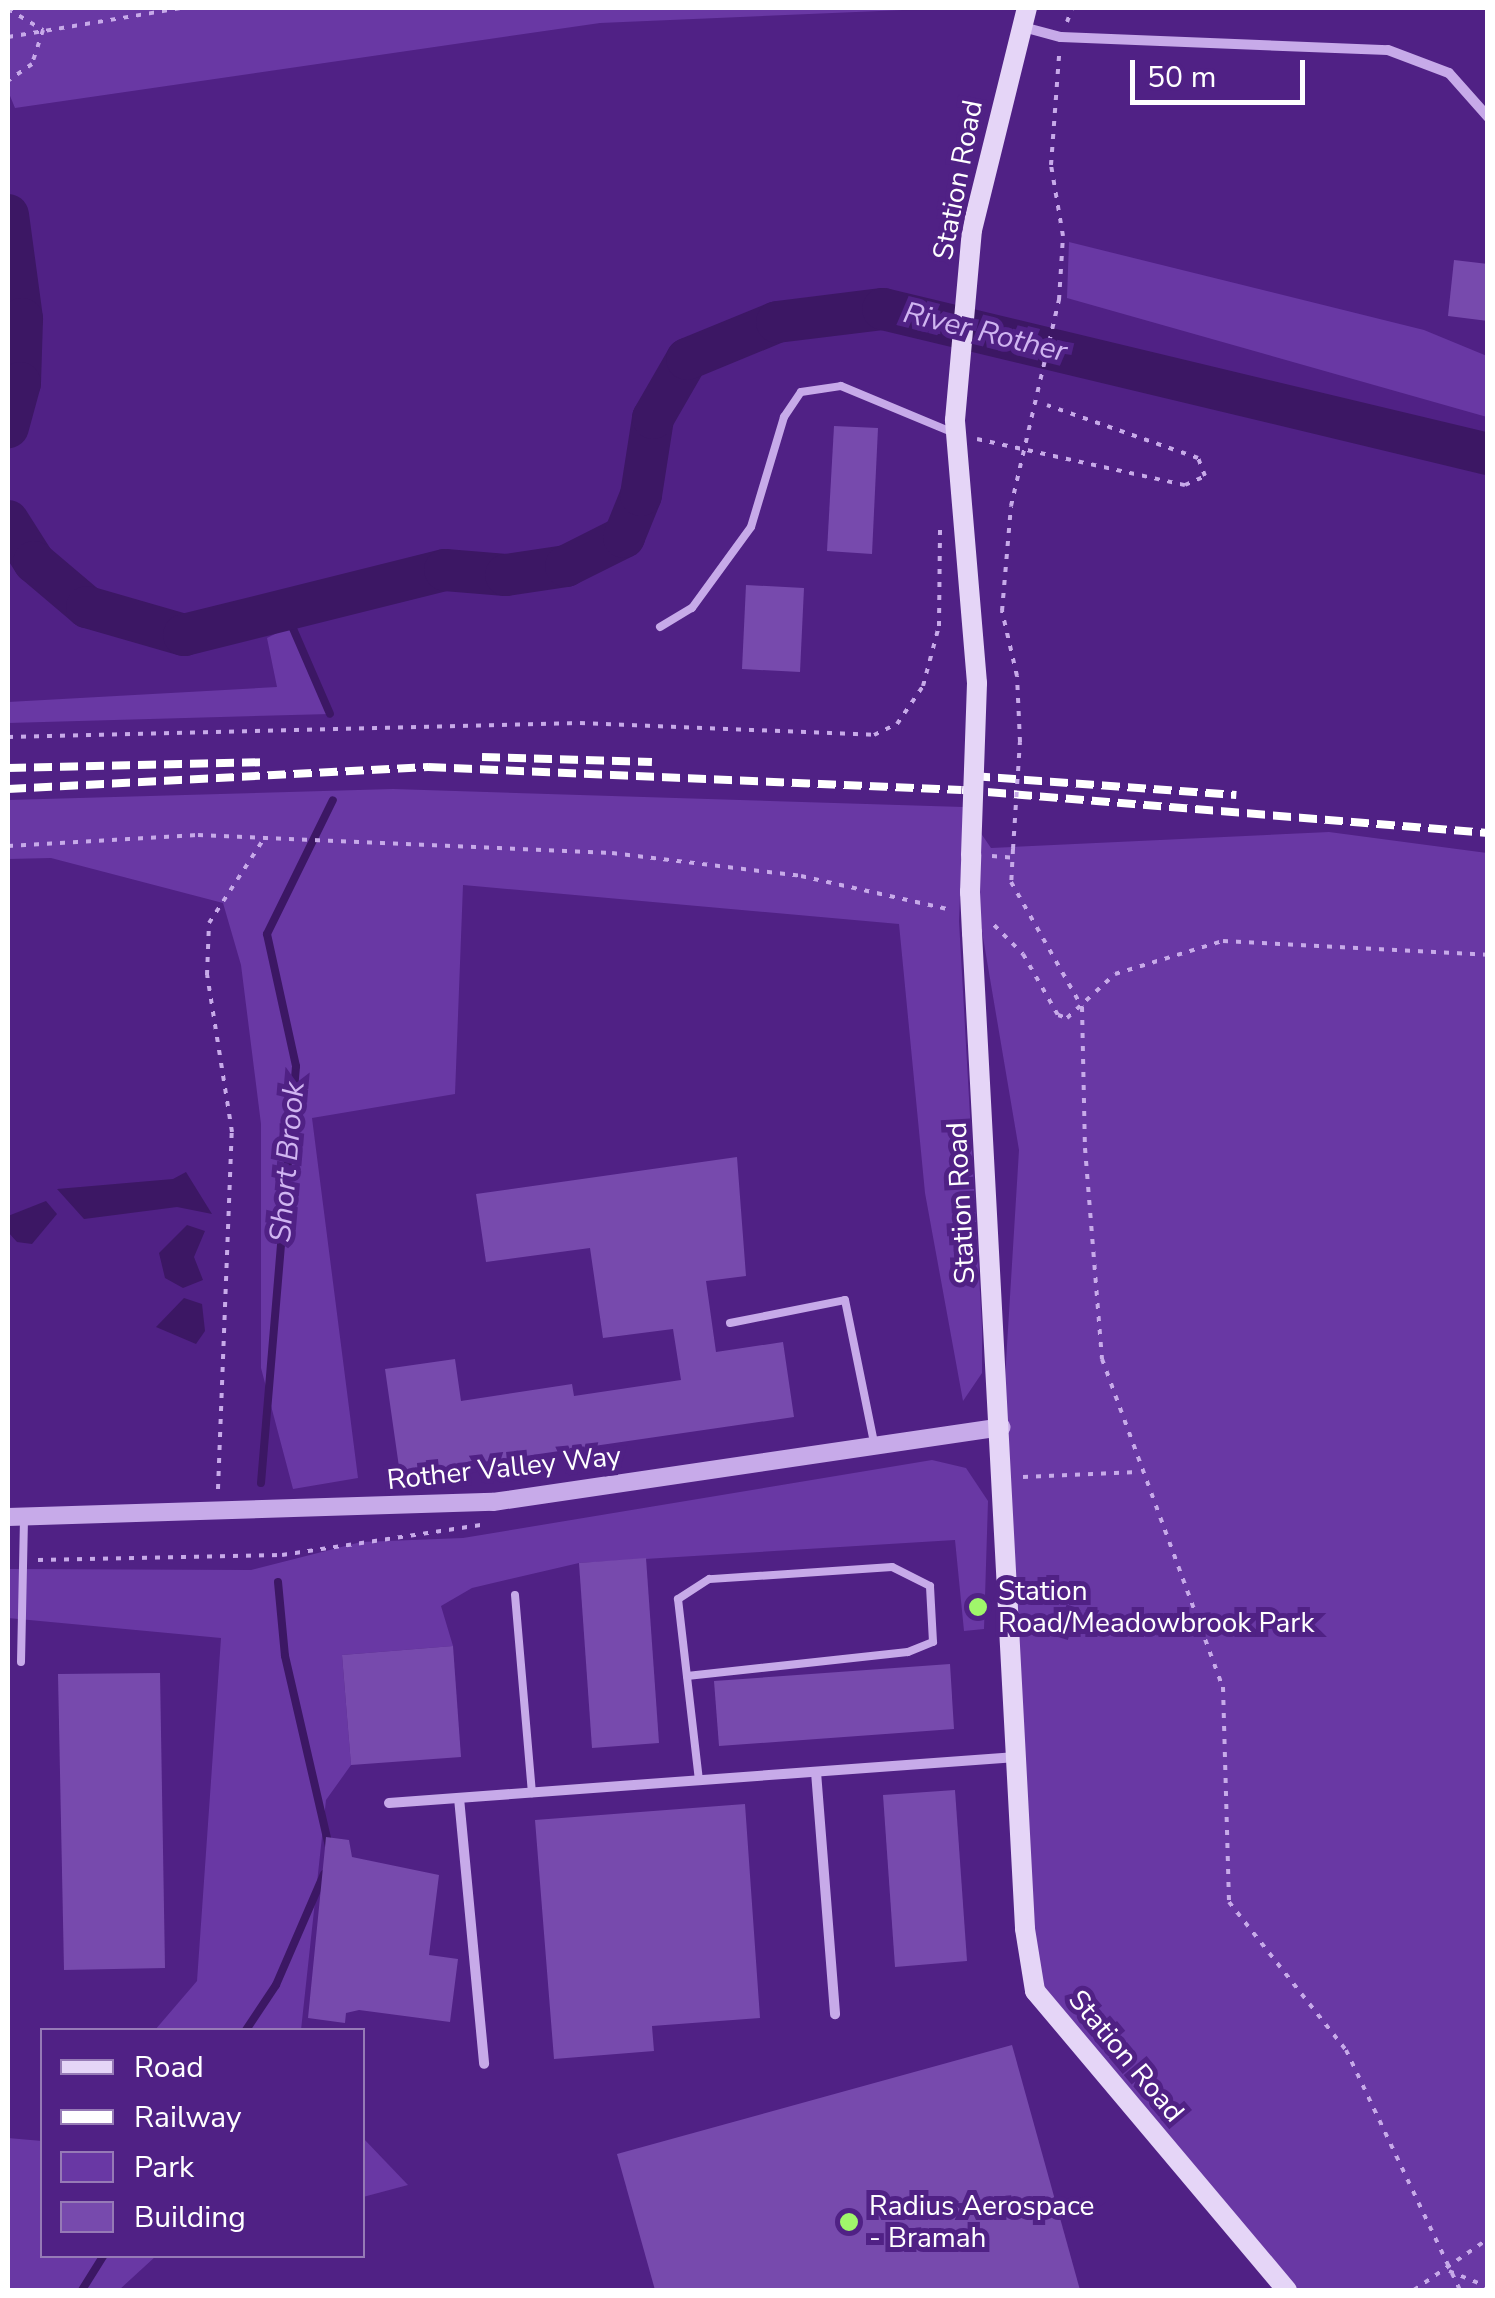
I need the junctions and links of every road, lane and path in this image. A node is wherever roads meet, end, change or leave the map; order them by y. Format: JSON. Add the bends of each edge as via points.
{"nodes":[{"id":1,"x":180,"y":8,"type":"edge"},
{"id":2,"x":1120,"y":8,"type":"edge"},
{"id":3,"x":1209,"y":8,"type":"edge"},
{"id":4,"x":8,"y":9,"type":"edge"},
{"id":5,"x":1024,"y":17,"type":"edge"},
{"id":6,"x":43,"y":30,"type":"junction"},
{"id":7,"x":8,"y":36,"type":"edge"},
{"id":8,"x":1061,"y":37,"type":"junction"},
{"id":9,"x":8,"y":80,"type":"edge"},
{"id":10,"x":1488,"y":116,"type":"edge"},
{"id":11,"x":1047,"y":405,"type":"dead end"},
{"id":12,"x":956,"y":434,"type":"junction"},
{"id":13,"x":1023,"y":452,"type":"junction"},
{"id":14,"x":940,"y":514,"type":"dead end"},
{"id":15,"x":660,"y":626,"type":"dead end"},
{"id":16,"x":8,"y":737,"type":"edge"},
{"id":17,"x":265,"y":837,"type":"junction"},
{"id":18,"x":8,"y":846,"type":"edge"},
{"id":19,"x":972,"y":922,"type":"junction"},
{"id":20,"x":1488,"y":955,"type":"edge"},
{"id":21,"x":1082,"y":1006,"type":"junction"},
{"id":22,"x":730,"y":1323,"type":"dead end"},
{"id":23,"x":1002,"y":1427,"type":"junction"},
{"id":24,"x":875,"y":1448,"type":"junction"},
{"id":25,"x":1138,"y":1472,"type":"junction"},
{"id":26,"x":1004,"y":1477,"type":"junction"},
{"id":27,"x":217,"y":1514,"type":"junction"},
{"id":28,"x":16,"y":1517,"type":"edge"},
{"id":29,"x":502,"y":1522,"type":"dead end"},
{"id":30,"x":22,"y":1562,"type":"junction"},
{"id":31,"x":515,"y":1595,"type":"dead end"},
{"id":32,"x":21,"y":1662,"type":"dead end"},
{"id":33,"x":687,"y":1676,"type":"junction"},
{"id":34,"x":1016,"y":1757,"type":"junction"},
{"id":35,"x":816,"y":1772,"type":"junction"},
{"id":36,"x":700,"y":1780,"type":"junction"},
{"id":37,"x":532,"y":1793,"type":"junction"},
{"id":38,"x":459,"y":1798,"type":"junction"},
{"id":39,"x":389,"y":1803,"type":"dead end"},
{"id":40,"x":835,"y":2014,"type":"dead end"},
{"id":41,"x":484,"y":2064,"type":"dead end"},
{"id":42,"x":1488,"y":2239,"type":"edge"},
{"id":43,"x":1449,"y":2272,"type":"junction"},
{"id":44,"x":1488,"y":2287,"type":"edge"},
{"id":45,"x":1287,"y":2290,"type":"edge"},
{"id":46,"x":1414,"y":2290,"type":"edge"},
{"id":47,"x":1460,"y":2290,"type":"edge"}],
"edges":[{"from":1,"to":6,"type":"path"},
{"from":2,"to":3,"type":"path"},
{"from":4,"to":6,"type":"path"},
{"from":5,"to":8,"type":"street"},
{"from":5,"to":12,"type":"main road","name":"Station Road","via":[[990,142],[967,283]]},
{"from":6,"to":7,"type":"path"},
{"from":6,"to":9,"type":"path","via":[[32,64]]},
{"from":8,"to":10,"type":"street","via":[[1388,50],[1449,73]]},
{"from":8,"to":13,"type":"path","via":[[1051,165],[1064,236],[1059,300]]},
{"from":11,"to":13,"type":"path","via":[[1198,458],[1205,476],[1185,485]]},
{"from":12,"to":13,"type":"path"},
{"from":12,"to":15,"type":"lane","via":[[841,386],[801,392],[784,417],[751,527],[692,608]]},
{"from":12,"to":19,"type":"main road","name":"Station Road","bridge":true,"via":[[977,684]]},
{"from":13,"to":21,"type":"path","bridge":true,"via":[[1002,611],[1017,676],[1020,742],[1011,882]]},
{"from":14,"to":16,"type":"path","via":[[939,626],[923,686],[896,724],[874,735],[580,723]]},
{"from":17,"to":18,"type":"path"},
{"from":17,"to":19,"type":"path","via":[[688,862],[801,876]]},
{"from":17,"to":27,"type":"path","via":[[210,922],[207,975],[232,1132]]},
{"from":19,"to":21,"type":"path","via":[[999,927],[1058,1015],[1067,1018]]},
{"from":19,"to":23,"type":"main road","name":"Station Road"},
{"from":20,"to":21,"type":"path","via":[[1223,941],[1115,974]]},
{"from":21,"to":25,"type":"path","via":[[1084,1148],[1102,1359]]},
{"from":22,"to":24,"type":"lane","via":[[845,1300]]},
{"from":23,"to":24,"type":"street","name":"Rother Valley Way"},
{"from":23,"to":26,"type":"main road","name":"Station Road"},
{"from":24,"to":27,"type":"street","name":"Rother Valley Way","via":[[493,1502]]},
{"from":25,"to":26,"type":"path"},
{"from":25,"to":43,"type":"path","via":[[1222,1687],[1229,1902],[1346,2050]]},
{"from":26,"to":34,"type":"main road","name":"Station Road"},
{"from":27,"to":28,"type":"street","name":"Rother Valley Way"},
{"from":28,"to":30,"type":"lane"},
{"from":29,"to":30,"type":"path","via":[[282,1554]]},
{"from":30,"to":32,"type":"lane"},
{"from":31,"to":37,"type":"lane"},
{"from":33,"to":33,"type":"lane","via":[[678,1599],[709,1580],[892,1567],[930,1586],[932,1642],[908,1652]]},
{"from":33,"to":36,"type":"lane"},
{"from":34,"to":35,"type":"street"},
{"from":34,"to":45,"type":"main road","name":"Station Road","via":[[1025,1929],[1036,1991]]},
{"from":35,"to":36,"type":"street"},
{"from":35,"to":40,"type":"street"},
{"from":36,"to":37,"type":"street"},
{"from":37,"to":38,"type":"street"},
{"from":38,"to":39,"type":"street"},
{"from":38,"to":41,"type":"street"},
{"from":42,"to":43,"type":"path"},
{"from":43,"to":44,"type":"path"},
{"from":43,"to":46,"type":"path"},
{"from":43,"to":47,"type":"path"}]}
